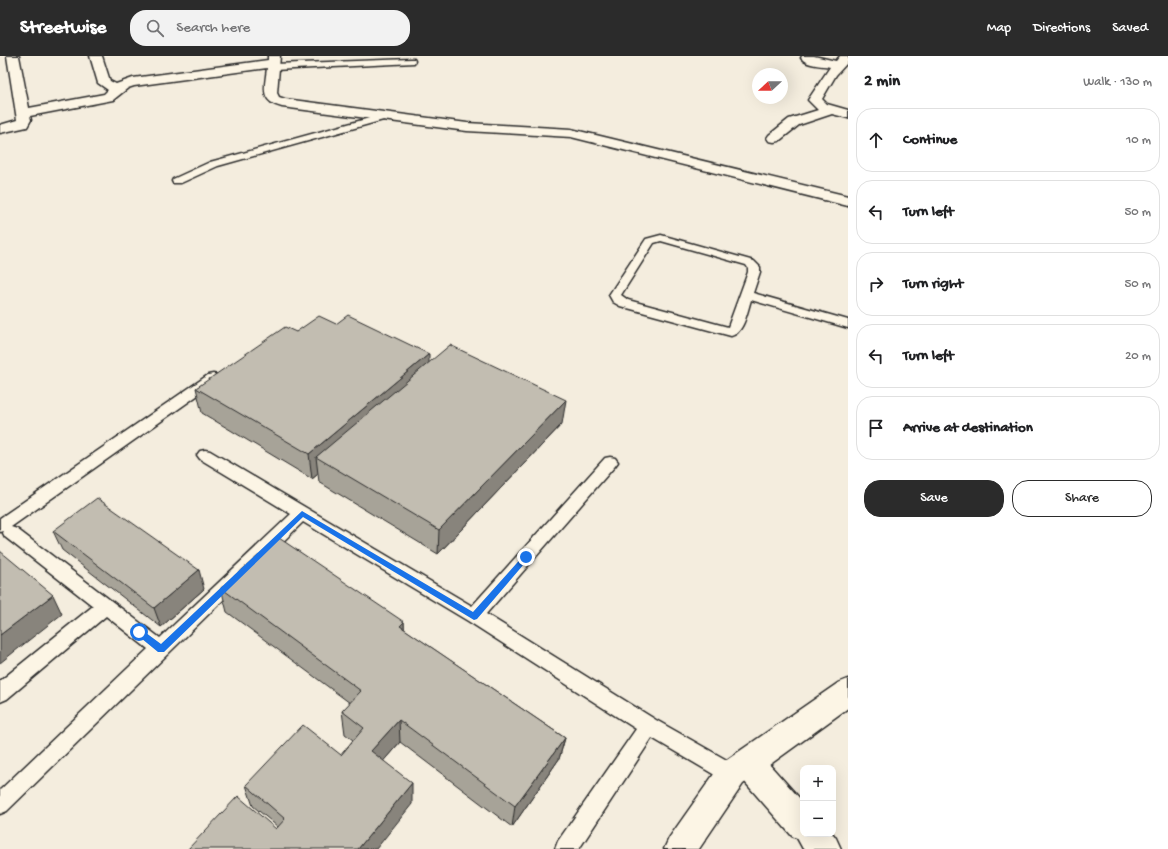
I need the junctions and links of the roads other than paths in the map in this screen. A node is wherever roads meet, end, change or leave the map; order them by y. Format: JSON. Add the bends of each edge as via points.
{"nodes":[{"id":1,"x":13,"y":56,"type":"edge"},
{"id":2,"x":96,"y":56,"type":"edge"},
{"id":3,"x":808,"y":56,"type":"edge"},
{"id":4,"x":843,"y":60,"type":"edge"},
{"id":5,"x":411,"y":61,"type":"dead end"},
{"id":6,"x":187,"y":62,"type":"dead end"},
{"id":7,"x":274,"y":62,"type":"edge"},
{"id":8,"x":192,"y":74,"type":"junction"},
{"id":9,"x":117,"y":90,"type":"junction"},
{"id":10,"x":831,"y":110,"type":"junction"},
{"id":11,"x":23,"y":113,"type":"junction"},
{"id":12,"x":848,"y":114,"type":"edge"},
{"id":13,"x":384,"y":116,"type":"junction"},
{"id":14,"x":0,"y":129,"type":"edge"},
{"id":15,"x":774,"y":138,"type":"dead end"},
{"id":16,"x":177,"y":181,"type":"dead end"},
{"id":17,"x":848,"y":201,"type":"edge"},
{"id":18,"x":746,"y":295,"type":"junction"},
{"id":19,"x":848,"y":324,"type":"edge"},
{"id":20,"x":223,"y":371,"type":"edge"},
{"id":21,"x":205,"y":454,"type":"dead end"},
{"id":22,"x":610,"y":462,"type":"dead end"},
{"id":23,"x":302,"y":513,"type":"junction"},
{"id":24,"x":6,"y":529,"type":"edge"},
{"id":25,"x":106,"y":606,"type":"junction"},
{"id":26,"x":474,"y":616,"type":"junction"},
{"id":27,"x":161,"y":649,"type":"junction"},
{"id":28,"x":848,"y":692,"type":"edge"},
{"id":29,"x":0,"y":694,"type":"edge"},
{"id":30,"x":649,"y":726,"type":"junction"},
{"id":31,"x":740,"y":768,"type":"junction"},
{"id":32,"x":0,"y":804,"type":"edge"},
{"id":33,"x":800,"y":822,"type":"edge"},
{"id":34,"x":815,"y":837,"type":"edge"},
{"id":35,"x":566,"y":849,"type":"edge"},
{"id":36,"x":680,"y":849,"type":"edge"},
{"id":37,"x":825,"y":849,"type":"edge"}],
"edges":[{"from":1,"to":11,"type":"street"},
{"from":2,"to":9,"type":"street","via":[[104,83]]},
{"from":3,"to":4,"type":"street","via":[[811,60]]},
{"from":4,"to":10,"type":"street","via":[[831,73],[815,100],[822,107]]},
{"from":5,"to":7,"type":"lane"},
{"from":6,"to":8,"type":"street"},
{"from":7,"to":8,"type":"street"},
{"from":7,"to":13,"type":"street","via":[[271,93],[273,99],[282,103]]},
{"from":8,"to":9,"type":"street","via":[[126,83]]},
{"from":9,"to":11,"type":"street","via":[[108,97]]},
{"from":10,"to":12,"type":"street"},
{"from":10,"to":15,"type":"street","via":[[794,122]]},
{"from":11,"to":14,"type":"street","via":[[22,124]]},
{"from":13,"to":16,"type":"lane","via":[[214,164]]},
{"from":13,"to":17,"type":"street","via":[[467,127],[571,133]]},
{"from":18,"to":18,"type":"lane","via":[[735,328],[731,332],[624,302],[615,295],[650,241],[661,238],[750,263],[754,267],[754,272]]},
{"from":18,"to":19,"type":"lane"},
{"from":20,"to":24,"type":"lane"},
{"from":21,"to":23,"type":"lane"},
{"from":22,"to":26,"type":"lane"},
{"from":23,"to":26,"type":"lane"},
{"from":23,"to":27,"type":"lane"},
{"from":24,"to":25,"type":"lane"},
{"from":25,"to":27,"type":"lane"},
{"from":25,"to":29,"type":"lane"},
{"from":26,"to":30,"type":"lane"},
{"from":27,"to":32,"type":"lane"},
{"from":28,"to":31,"type":"street"},
{"from":30,"to":31,"type":"lane"},
{"from":30,"to":35,"type":"lane"},
{"from":31,"to":33,"type":"street"},
{"from":31,"to":36,"type":"street"},
{"from":34,"to":37,"type":"street"}]}
